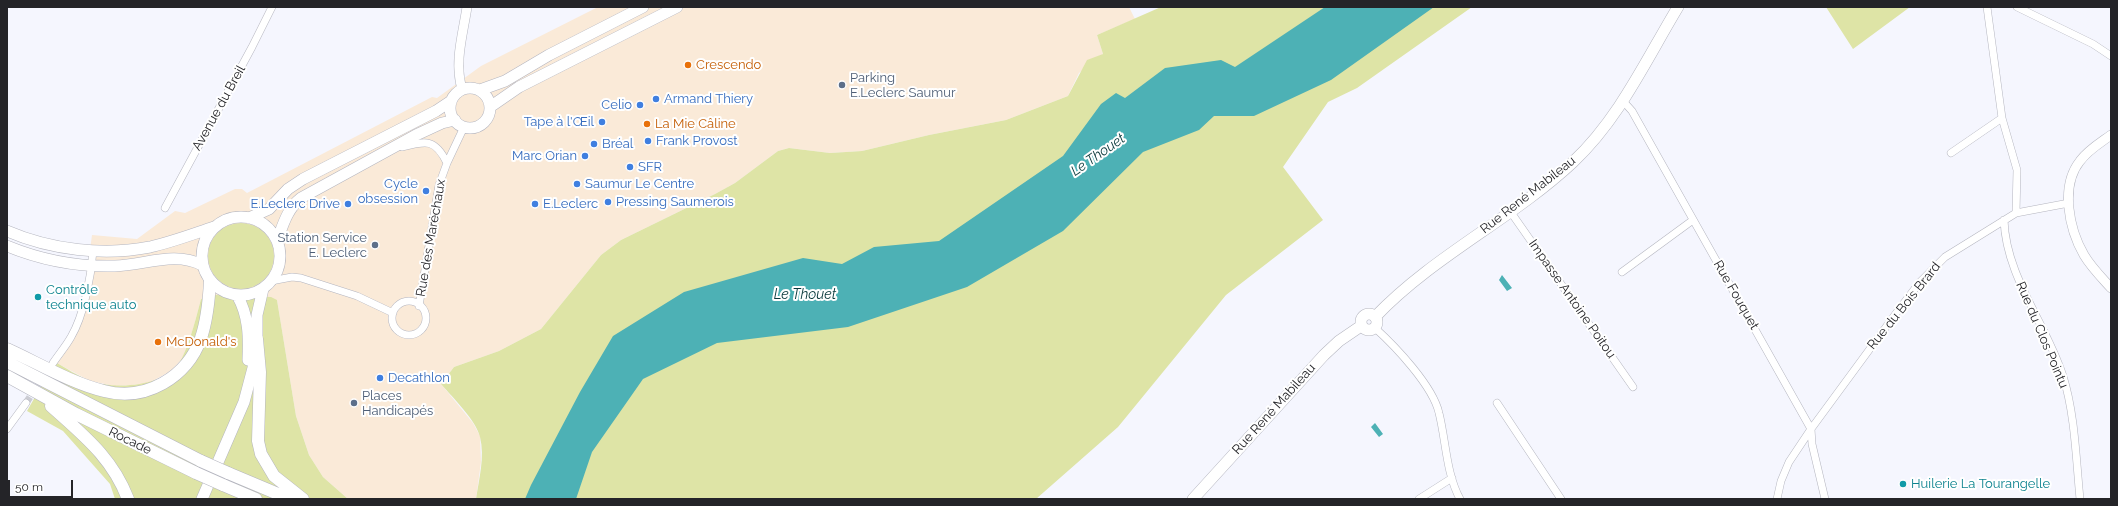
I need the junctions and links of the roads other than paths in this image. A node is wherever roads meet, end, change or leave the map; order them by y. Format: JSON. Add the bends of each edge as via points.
{"nodes":[{"id":1,"x":272,"y":7,"type":"edge"},
{"id":2,"x":467,"y":7,"type":"edge"},
{"id":3,"x":644,"y":7,"type":"edge"},
{"id":4,"x":677,"y":7,"type":"edge"},
{"id":5,"x":1678,"y":7,"type":"edge"},
{"id":6,"x":1988,"y":7,"type":"edge"},
{"id":7,"x":2018,"y":7,"type":"edge"},
{"id":8,"x":2111,"y":56,"type":"edge"},
{"id":9,"x":462,"y":89,"type":"junction"},
{"id":10,"x":480,"y":90,"type":"junction"},
{"id":11,"x":451,"y":101,"type":"junction"},
{"id":12,"x":1623,"y":101,"type":"junction"},
{"id":13,"x":490,"y":107,"type":"junction"},
{"id":14,"x":2002,"y":118,"type":"junction"},
{"id":15,"x":455,"y":120,"type":"junction"},
{"id":16,"x":464,"y":127,"type":"junction"},
{"id":17,"x":2111,"y":136,"type":"edge"},
{"id":18,"x":383,"y":152,"type":"junction"},
{"id":19,"x":1952,"y":153,"type":"dead end"},
{"id":20,"x":447,"y":163,"type":"junction"},
{"id":21,"x":2069,"y":203,"type":"junction"},
{"id":22,"x":165,"y":208,"type":"dead end"},
{"id":23,"x":1510,"y":211,"type":"junction"},
{"id":24,"x":2016,"y":213,"type":"junction"},
{"id":25,"x":249,"y":218,"type":"junction"},
{"id":26,"x":1693,"y":220,"type":"junction"},
{"id":27,"x":2004,"y":220,"type":"junction"},
{"id":28,"x":215,"y":227,"type":"junction"},
{"id":29,"x":7,"y":231,"type":"edge"},
{"id":30,"x":277,"y":241,"type":"junction"},
{"id":31,"x":7,"y":246,"type":"edge"},
{"id":32,"x":93,"y":250,"type":"junction"},
{"id":33,"x":92,"y":265,"type":"junction"},
{"id":34,"x":202,"y":265,"type":"junction"},
{"id":35,"x":1622,"y":272,"type":"dead end"},
{"id":36,"x":210,"y":281,"type":"junction"},
{"id":37,"x":267,"y":285,"type":"junction"},
{"id":38,"x":2111,"y":288,"type":"edge"},
{"id":39,"x":237,"y":295,"type":"junction"},
{"id":40,"x":419,"y":306,"type":"junction"},
{"id":41,"x":393,"y":313,"type":"junction"},
{"id":42,"x":1375,"y":322,"type":"junction"},
{"id":43,"x":257,"y":339,"type":"junction"},
{"id":44,"x":7,"y":349,"type":"edge"},
{"id":45,"x":7,"y":362,"type":"edge"},
{"id":46,"x":53,"y":363,"type":"dead end"},
{"id":47,"x":7,"y":376,"type":"edge"},
{"id":48,"x":1633,"y":387,"type":"dead end"},
{"id":49,"x":35,"y":392,"type":"junction"},
{"id":50,"x":26,"y":403,"type":"tunnel mouth"},
{"id":51,"x":1497,"y":403,"type":"dead end"},
{"id":52,"x":7,"y":429,"type":"edge"},
{"id":53,"x":1811,"y":429,"type":"junction"},
{"id":54,"x":1452,"y":478,"type":"junction"},
{"id":55,"x":128,"y":499,"type":"edge"},
{"id":56,"x":196,"y":499,"type":"edge"},
{"id":57,"x":202,"y":499,"type":"edge"},
{"id":58,"x":256,"y":499,"type":"edge"},
{"id":59,"x":290,"y":499,"type":"edge"},
{"id":60,"x":303,"y":499,"type":"edge"},
{"id":61,"x":1193,"y":499,"type":"edge"},
{"id":62,"x":1419,"y":499,"type":"edge"},
{"id":63,"x":1460,"y":499,"type":"edge"},
{"id":64,"x":1561,"y":499,"type":"edge"},
{"id":65,"x":1777,"y":499,"type":"edge"},
{"id":66,"x":1825,"y":499,"type":"edge"},
{"id":67,"x":2080,"y":499,"type":"edge"}],
"edges":[{"from":1,"to":22,"type":"street","name":"Avenue du Breil"},
{"from":2,"to":9,"type":"street","via":[[458,64],[458,77]]},
{"from":3,"to":10,"type":"main road","via":[[550,54],[505,81]]},
{"from":4,"to":13,"type":"main road","via":[[519,87]]},
{"from":5,"to":12,"type":"main road","name":"Rue René Mabileau"},
{"from":6,"to":14,"type":"street"},
{"from":7,"to":8,"type":"street","via":[[2093,44]]},
{"from":9,"to":10,"type":"main road","via":[[471,87]]},
{"from":9,"to":11,"type":"main road"},
{"from":10,"to":13,"type":"main road","via":[[489,100]]},
{"from":11,"to":15,"type":"main road","via":[[450,111]]},
{"from":11,"to":25,"type":"main road","via":[[296,184],[269,209]]},
{"from":12,"to":23,"type":"main road","name":"Rue René Mabileau","via":[[1605,128],[1574,162]]},
{"from":12,"to":26,"type":"street","name":"Rue Fouquet","via":[[1632,111]]},
{"from":13,"to":16,"type":"main road","via":[[490,113],[482,124],[477,127]]},
{"from":14,"to":19,"type":"street"},
{"from":14,"to":24,"type":"street","via":[[2017,170]]},
{"from":15,"to":16,"type":"main road"},
{"from":15,"to":18,"type":"main road","via":[[432,128]]},
{"from":16,"to":20,"type":"street","name":"Rue des Maréchaux"},
{"from":17,"to":21,"type":"street","via":[[2079,162],[2073,175]]},
{"from":18,"to":20,"type":"street","via":[[419,142],[429,143],[439,149]]},
{"from":18,"to":30,"type":"main road","via":[[294,203]]},
{"from":20,"to":40,"type":"street","name":"Rue des Maréchaux","via":[[439,186]]},
{"from":21,"to":24,"type":"street","name":"Rue du Bois Brard"},
{"from":21,"to":38,"type":"street","via":[[2071,223],[2080,247]]},
{"from":23,"to":42,"type":"main road","name":"Rue René Mabileau","via":[[1391,300]]},
{"from":23,"to":48,"type":"street","name":"Impasse Antoine Poitou"},
{"from":24,"to":27,"type":"street","name":"Rue du Bois Brard"},
{"from":25,"to":28,"type":"main road","via":[[231,218]]},
{"from":25,"to":30,"type":"main road","via":[[270,231]]},
{"from":26,"to":35,"type":"street"},
{"from":26,"to":53,"type":"street","name":"Rue Fouquet"},
{"from":27,"to":53,"type":"street","name":"Rue du Bois Brard","via":[[1945,257],[1920,282]]},
{"from":27,"to":67,"type":"street","name":"Rue du Clos Pointu","via":[[2009,256],[2062,375],[2068,398]]},
{"from":28,"to":32,"type":"main road","via":[[149,247]]},
{"from":28,"to":34,"type":"main road","via":[[204,244]]},
{"from":29,"to":32,"type":"main road","via":[[45,244]]},
{"from":30,"to":37,"type":"main road","via":[[279,262]]},
{"from":31,"to":33,"type":"main road","via":[[40,258]]},
{"from":32,"to":33,"type":"street"},
{"from":33,"to":34,"type":"main road","via":[[125,265],[174,258],[189,259]]},
{"from":33,"to":46,"type":"street","via":[[78,323],[71,338]]},
{"from":34,"to":36,"type":"main road"},
{"from":36,"to":39,"type":"main road","via":[[217,288]]},
{"from":36,"to":44,"type":"highway","via":[[205,323],[196,351],[168,381],[144,392],[122,394],[100,390]]},
{"from":37,"to":39,"type":"main road","via":[[250,294]]},
{"from":37,"to":41,"type":"street","via":[[295,277],[358,296]]},
{"from":37,"to":43,"type":"main road","via":[[257,315]]},
{"from":39,"to":56,"type":"main road","via":[[248,322],[246,373],[233,416]]},
{"from":40,"to":41,"type":"street","name":"Rue des Maréchaux","via":[[411,302],[403,303]]},
{"from":40,"to":41,"type":"street","name":"Rue des Maréchaux","via":[[424,312],[425,324],[420,331],[412,335],[402,334],[395,328],[392,322]]},
{"from":42,"to":54,"type":"street","via":[[1432,396],[1439,411]]},
{"from":42,"to":61,"type":"main road","name":"Rue René Mabileau","via":[[1370,314],[1365,314],[1360,320],[1361,326],[1324,355]]},
{"from":43,"to":57,"type":"main road","via":[[244,402]]},
{"from":43,"to":60,"type":"highway","via":[[260,372],[258,440],[261,454],[274,476]]},
{"from":45,"to":59,"type":"highway","bridge":true,"via":[[201,461]]},
{"from":47,"to":49,"type":"highway","name":"Rocade"},
{"from":49,"to":55,"type":"highway","via":[[106,458],[119,477]]},
{"from":49,"to":58,"type":"highway","name":"Rocade","bridge":true,"via":[[196,473]]},
{"from":50,"to":52,"type":"street"},
{"from":51,"to":64,"type":"street"},
{"from":53,"to":65,"type":"street","name":"Rue du Bois Brard","via":[[1789,462]]},
{"from":53,"to":66,"type":"street","name":"Rue Fouquet"},
{"from":54,"to":62,"type":"street"},
{"from":54,"to":63,"type":"street"}]}
